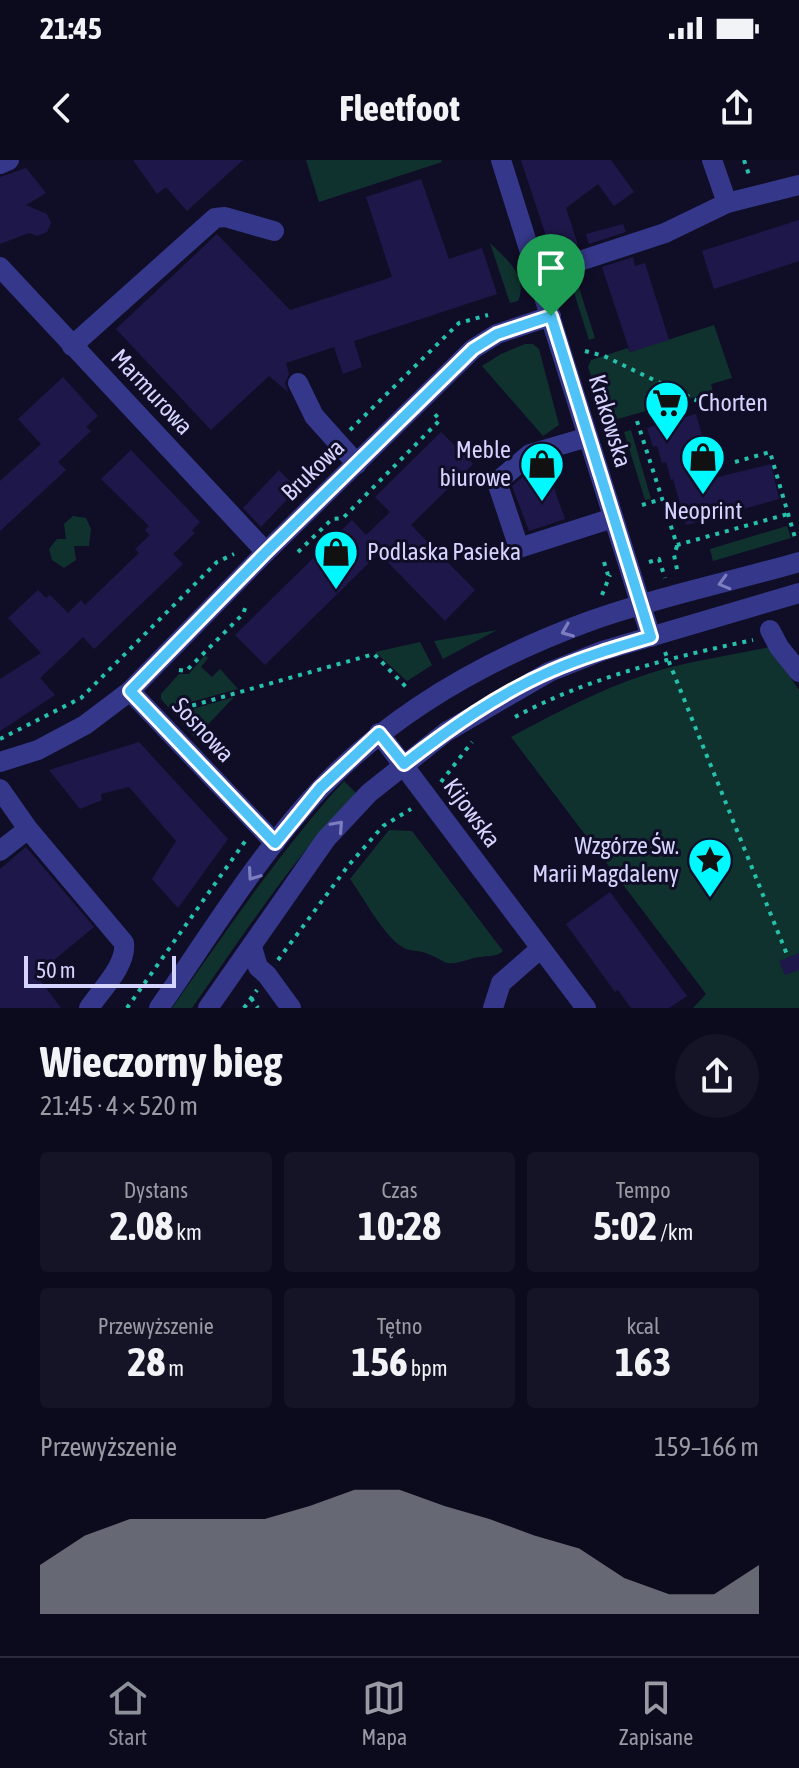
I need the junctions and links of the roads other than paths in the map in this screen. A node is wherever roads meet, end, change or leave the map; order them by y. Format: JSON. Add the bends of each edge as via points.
{"nodes":[{"id":1,"x":9,"y":160,"type":"edge"},
{"id":2,"x":501,"y":160,"type":"edge"},
{"id":3,"x":712,"y":160,"type":"edge"},
{"id":4,"x":0,"y":164,"type":"edge"},
{"id":5,"x":799,"y":185,"type":"edge"},
{"id":6,"x":727,"y":203,"type":"junction"},
{"id":7,"x":274,"y":231,"type":"dead end"},
{"id":8,"x":0,"y":267,"type":"edge"},
{"id":9,"x":537,"y":275,"type":"junction"},
{"id":10,"x":551,"y":316,"type":"junction"},
{"id":11,"x":72,"y":346,"type":"junction"},
{"id":12,"x":298,"y":383,"type":"dead end"},
{"id":13,"x":588,"y":437,"type":"junction"},
{"id":14,"x":357,"y":464,"type":"junction"},
{"id":15,"x":603,"y":521,"type":"junction"},
{"id":16,"x":266,"y":552,"type":"junction"},
{"id":17,"x":799,"y":562,"type":"edge"},
{"id":18,"x":799,"y":593,"type":"edge"},
{"id":19,"x":641,"y":606,"type":"junction"},
{"id":20,"x":771,"y":633,"type":"road end"},
{"id":21,"x":658,"y":644,"type":"junction"},
{"id":22,"x":799,"y":672,"type":"edge"},
{"id":23,"x":130,"y":691,"type":"junction"},
{"id":24,"x":379,"y":733,"type":"junction"},
{"id":25,"x":0,"y":762,"type":"edge"},
{"id":26,"x":404,"y":764,"type":"junction"},
{"id":27,"x":0,"y":789,"type":"edge"},
{"id":28,"x":28,"y":829,"type":"junction"},
{"id":29,"x":275,"y":843,"type":"junction"},
{"id":30,"x":0,"y":851,"type":"edge"},
{"id":31,"x":252,"y":947,"type":"junction"},
{"id":32,"x":540,"y":949,"type":"junction"},
{"id":33,"x":89,"y":1008,"type":"edge"},
{"id":34,"x":159,"y":1008,"type":"edge"},
{"id":35,"x":208,"y":1008,"type":"edge"},
{"id":36,"x":291,"y":1008,"type":"edge"},
{"id":37,"x":493,"y":1008,"type":"edge"},
{"id":38,"x":586,"y":1008,"type":"edge"}],
"edges":[{"from":1,"to":4,"type":"street"},
{"from":2,"to":9,"type":"street","name":"Krakowska"},
{"from":3,"to":6,"type":"street"},
{"from":5,"to":6,"type":"street"},
{"from":6,"to":9,"type":"street","via":[[665,233]]},
{"from":7,"to":11,"type":"street","via":[[215,218]]},
{"from":8,"to":11,"type":"street","name":"Marmurowa"},
{"from":9,"to":10,"type":"street","name":"Krakowska"},
{"from":10,"to":13,"type":"street","name":"Krakowska"},
{"from":10,"to":14,"type":"street","name":"Brukowa","via":[[497,334],[473,349]]},
{"from":11,"to":16,"type":"street","name":"Marmurowa"},
{"from":12,"to":14,"type":"street","via":[[314,416]]},
{"from":13,"to":15,"type":"street","name":"Krakowska"},
{"from":13,"to":15,"type":"street","via":[[530,454],[497,482],[519,548]]},
{"from":14,"to":16,"type":"street","name":"Brukowa"},
{"from":15,"to":19,"type":"street","name":"Krakowska"},
{"from":16,"to":23,"type":"street","name":"Brukowa"},
{"from":17,"to":19,"type":"street","one_way":true},
{"from":18,"to":21,"type":"street"},
{"from":19,"to":21,"type":"street","name":"Krakowska"},
{"from":19,"to":24,"type":"street","one_way":true,"via":[[511,654],[438,692]]},
{"from":20,"to":22,"type":"street"},
{"from":21,"to":26,"type":"street","via":[[602,651],[549,672],[446,732]]},
{"from":23,"to":25,"type":"street","via":[[85,725],[38,750]]},
{"from":23,"to":29,"type":"street","name":"Sosnowa"},
{"from":24,"to":26,"type":"street","name":"Kijowska"},
{"from":24,"to":29,"type":"street","via":[[320,788]]},
{"from":31,"to":26,"type":"street","one_way":true,"via":[[326,839]]},
{"from":26,"to":32,"type":"street","name":"Kijowska"},
{"from":27,"to":28,"type":"street"},
{"from":28,"to":30,"type":"street"},
{"from":28,"to":33,"type":"street","via":[[124,943],[121,962]]},
{"from":29,"to":34,"type":"street","one_way":true},
{"from":31,"to":35,"type":"street"},
{"from":31,"to":36,"type":"street","via":[[258,967]]},
{"from":32,"to":37,"type":"street","via":[[501,983]]},
{"from":32,"to":38,"type":"street","name":"Kijowska"}]}
